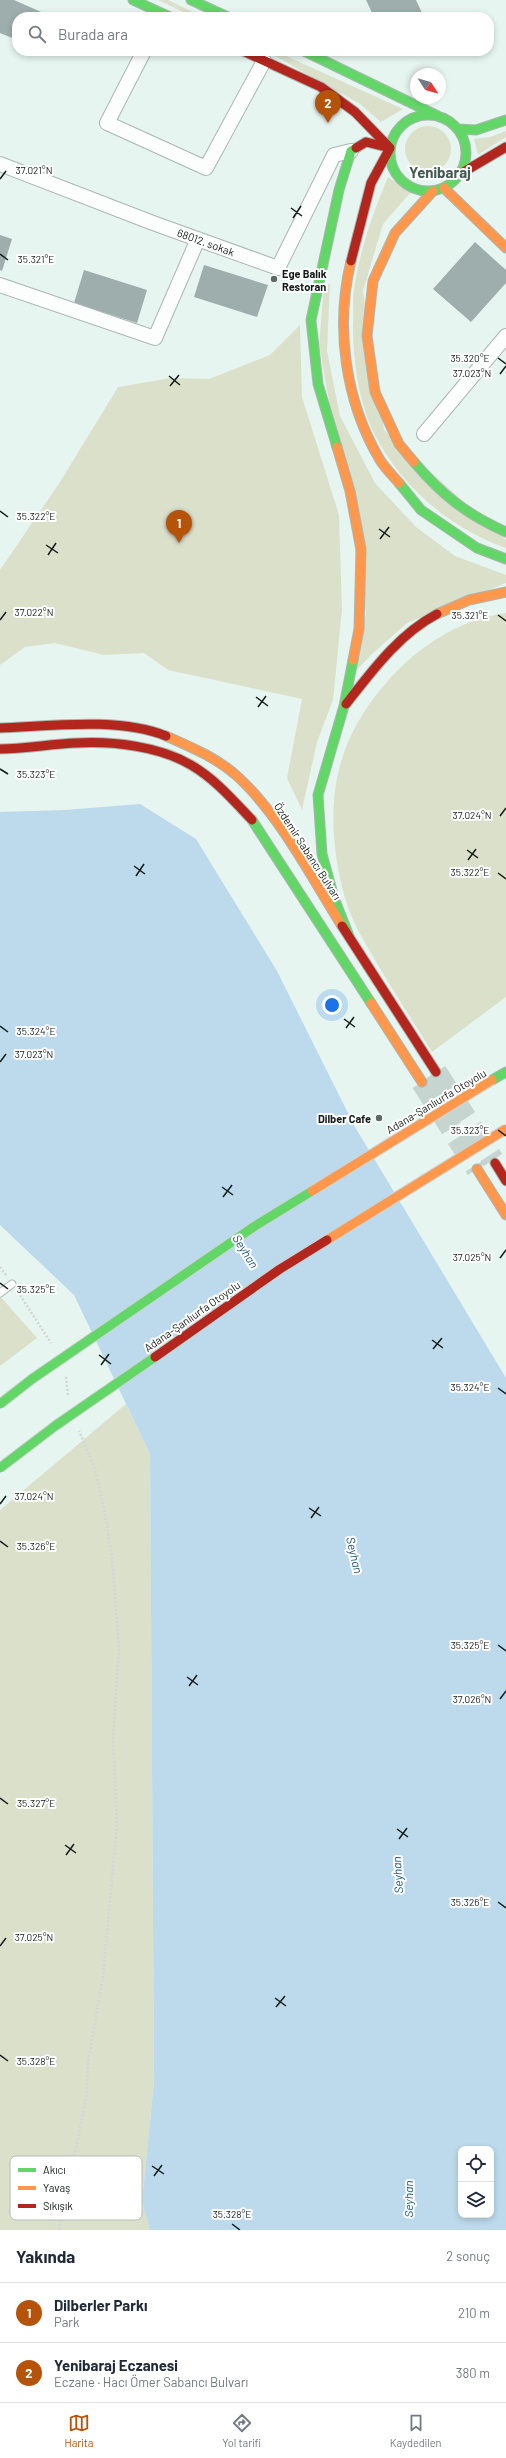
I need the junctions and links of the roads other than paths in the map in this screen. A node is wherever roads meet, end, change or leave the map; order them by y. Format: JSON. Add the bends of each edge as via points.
{"nodes":[{"id":1,"x":133,"y":0,"type":"edge"},
{"id":2,"x":191,"y":0,"type":"edge"},
{"id":3,"x":156,"y":12,"type":"edge"},
{"id":4,"x":217,"y":12,"type":"edge"},
{"id":5,"x":141,"y":56,"type":"edge"},
{"id":6,"x":255,"y":56,"type":"edge"},
{"id":7,"x":314,"y":56,"type":"edge"},
{"id":8,"x":264,"y":60,"type":"junction"},
{"id":9,"x":439,"y":117,"type":"junction"},
{"id":10,"x":506,"y":120,"type":"edge"},
{"id":11,"x":458,"y":129,"type":"junction"},
{"id":12,"x":506,"y":146,"type":"edge"},
{"id":13,"x":390,"y":148,"type":"junction"},
{"id":14,"x":351,"y":151,"type":"junction"},
{"id":15,"x":0,"y":164,"type":"edge"},
{"id":16,"x":460,"y":174,"type":"junction"},
{"id":17,"x":444,"y":188,"type":"junction"},
{"id":18,"x":432,"y":191,"type":"junction"},
{"id":19,"x":198,"y":240,"type":"junction"},
{"id":20,"x":506,"y":248,"type":"edge"},
{"id":21,"x":0,"y":285,"type":"edge"},
{"id":22,"x":506,"y":336,"type":"edge"},
{"id":23,"x":424,"y":434,"type":"dead end"},
{"id":24,"x":506,"y":532,"type":"edge"},
{"id":25,"x":506,"y":559,"type":"edge"},
{"id":26,"x":506,"y":592,"type":"edge"},
{"id":27,"x":344,"y":706,"type":"junction"},
{"id":28,"x":0,"y":728,"type":"edge"},
{"id":29,"x":0,"y":749,"type":"edge"},
{"id":30,"x":349,"y":936,"type":"junction"},
{"id":31,"x":436,"y":1072,"type":"tunnel mouth"},
{"id":32,"x":506,"y":1072,"type":"edge"},
{"id":33,"x":422,"y":1082,"type":"tunnel mouth"},
{"id":34,"x":506,"y":1129,"type":"edge"},
{"id":35,"x":494,"y":1163,"type":"tunnel mouth"},
{"id":36,"x":477,"y":1169,"type":"tunnel mouth"},
{"id":37,"x":506,"y":1181,"type":"edge"},
{"id":38,"x":506,"y":1215,"type":"edge"},
{"id":39,"x":12,"y":1284,"type":"road end"},
{"id":40,"x":0,"y":1293,"type":"edge"},
{"id":41,"x":0,"y":1404,"type":"edge"},
{"id":42,"x":0,"y":1468,"type":"edge"}],
"edges":[{"from":1,"to":3,"type":"main road"},
{"from":2,"to":4,"type":"main road"},
{"from":5,"to":8,"type":"street","via":[[107,123],[206,168]]},
{"from":6,"to":8,"type":"main road"},
{"from":7,"to":9,"type":"main road"},
{"from":8,"to":13,"type":"main road","via":[[321,87],[355,112]]},
{"from":9,"to":11,"type":"main road"},
{"from":9,"to":13,"type":"main road","via":[[423,116],[411,119],[401,126]]},
{"from":10,"to":11,"type":"main road","via":[[476,130]]},
{"from":11,"to":16,"type":"main road","via":[[464,140],[466,153]]},
{"from":12,"to":16,"type":"main road"},
{"from":13,"to":14,"type":"main road","via":[[366,142]]},
{"from":13,"to":18,"type":"main road","via":[[390,161],[402,182],[413,189]]},
{"from":13,"to":25,"type":"main road","via":[[371,183],[350,266],[342,334],[354,403],[380,460],[421,510],[477,548]]},
{"from":14,"to":19,"type":"street","name":"68012. sokak","via":[[334,155],[278,268]]},
{"from":14,"to":27,"type":"main road","via":[[339,190],[311,320],[318,384],[350,491],[361,549],[359,629]]},
{"from":15,"to":19,"type":"street","name":"68012. sokak"},
{"from":16,"to":17,"type":"main road"},
{"from":17,"to":18,"type":"main road"},
{"from":17,"to":20,"type":"main road"},
{"from":18,"to":24,"type":"main road","via":[[395,233],[373,281],[367,336],[375,392],[399,444],[437,489],[477,519]]},
{"from":19,"to":21,"type":"street","via":[[155,338]]},
{"from":22,"to":23,"type":"street"},
{"from":26,"to":27,"type":"main road","via":[[447,608],[420,626],[381,660]]},
{"from":27,"to":30,"type":"main road","via":[[318,795],[322,854],[334,898]]},
{"from":28,"to":30,"type":"main road","name":"Özdemir Sabancı Bulvarı","via":[[92,725],[150,730],[200,750],[237,776],[271,814]]},
{"from":29,"to":33,"type":"main road","via":[[24,750],[87,743],[143,748],[190,764],[223,789],[256,824]]},
{"from":30,"to":31,"type":"main road","name":"Özdemir Sabancı Bulvarı"},
{"from":32,"to":41,"type":"main road","name":"Adana-Şanlıurfa Otoyolu","bridge":true,"via":[[255,1226],[32,1379]]},
{"from":34,"to":42,"type":"main road","name":"Adana-Şanlıurfa Otoyolu","bridge":true,"via":[[280,1269],[55,1426]]},
{"from":35,"to":37,"type":"main road"},
{"from":36,"to":38,"type":"main road"},
{"from":39,"to":40,"type":"lane"}]}
